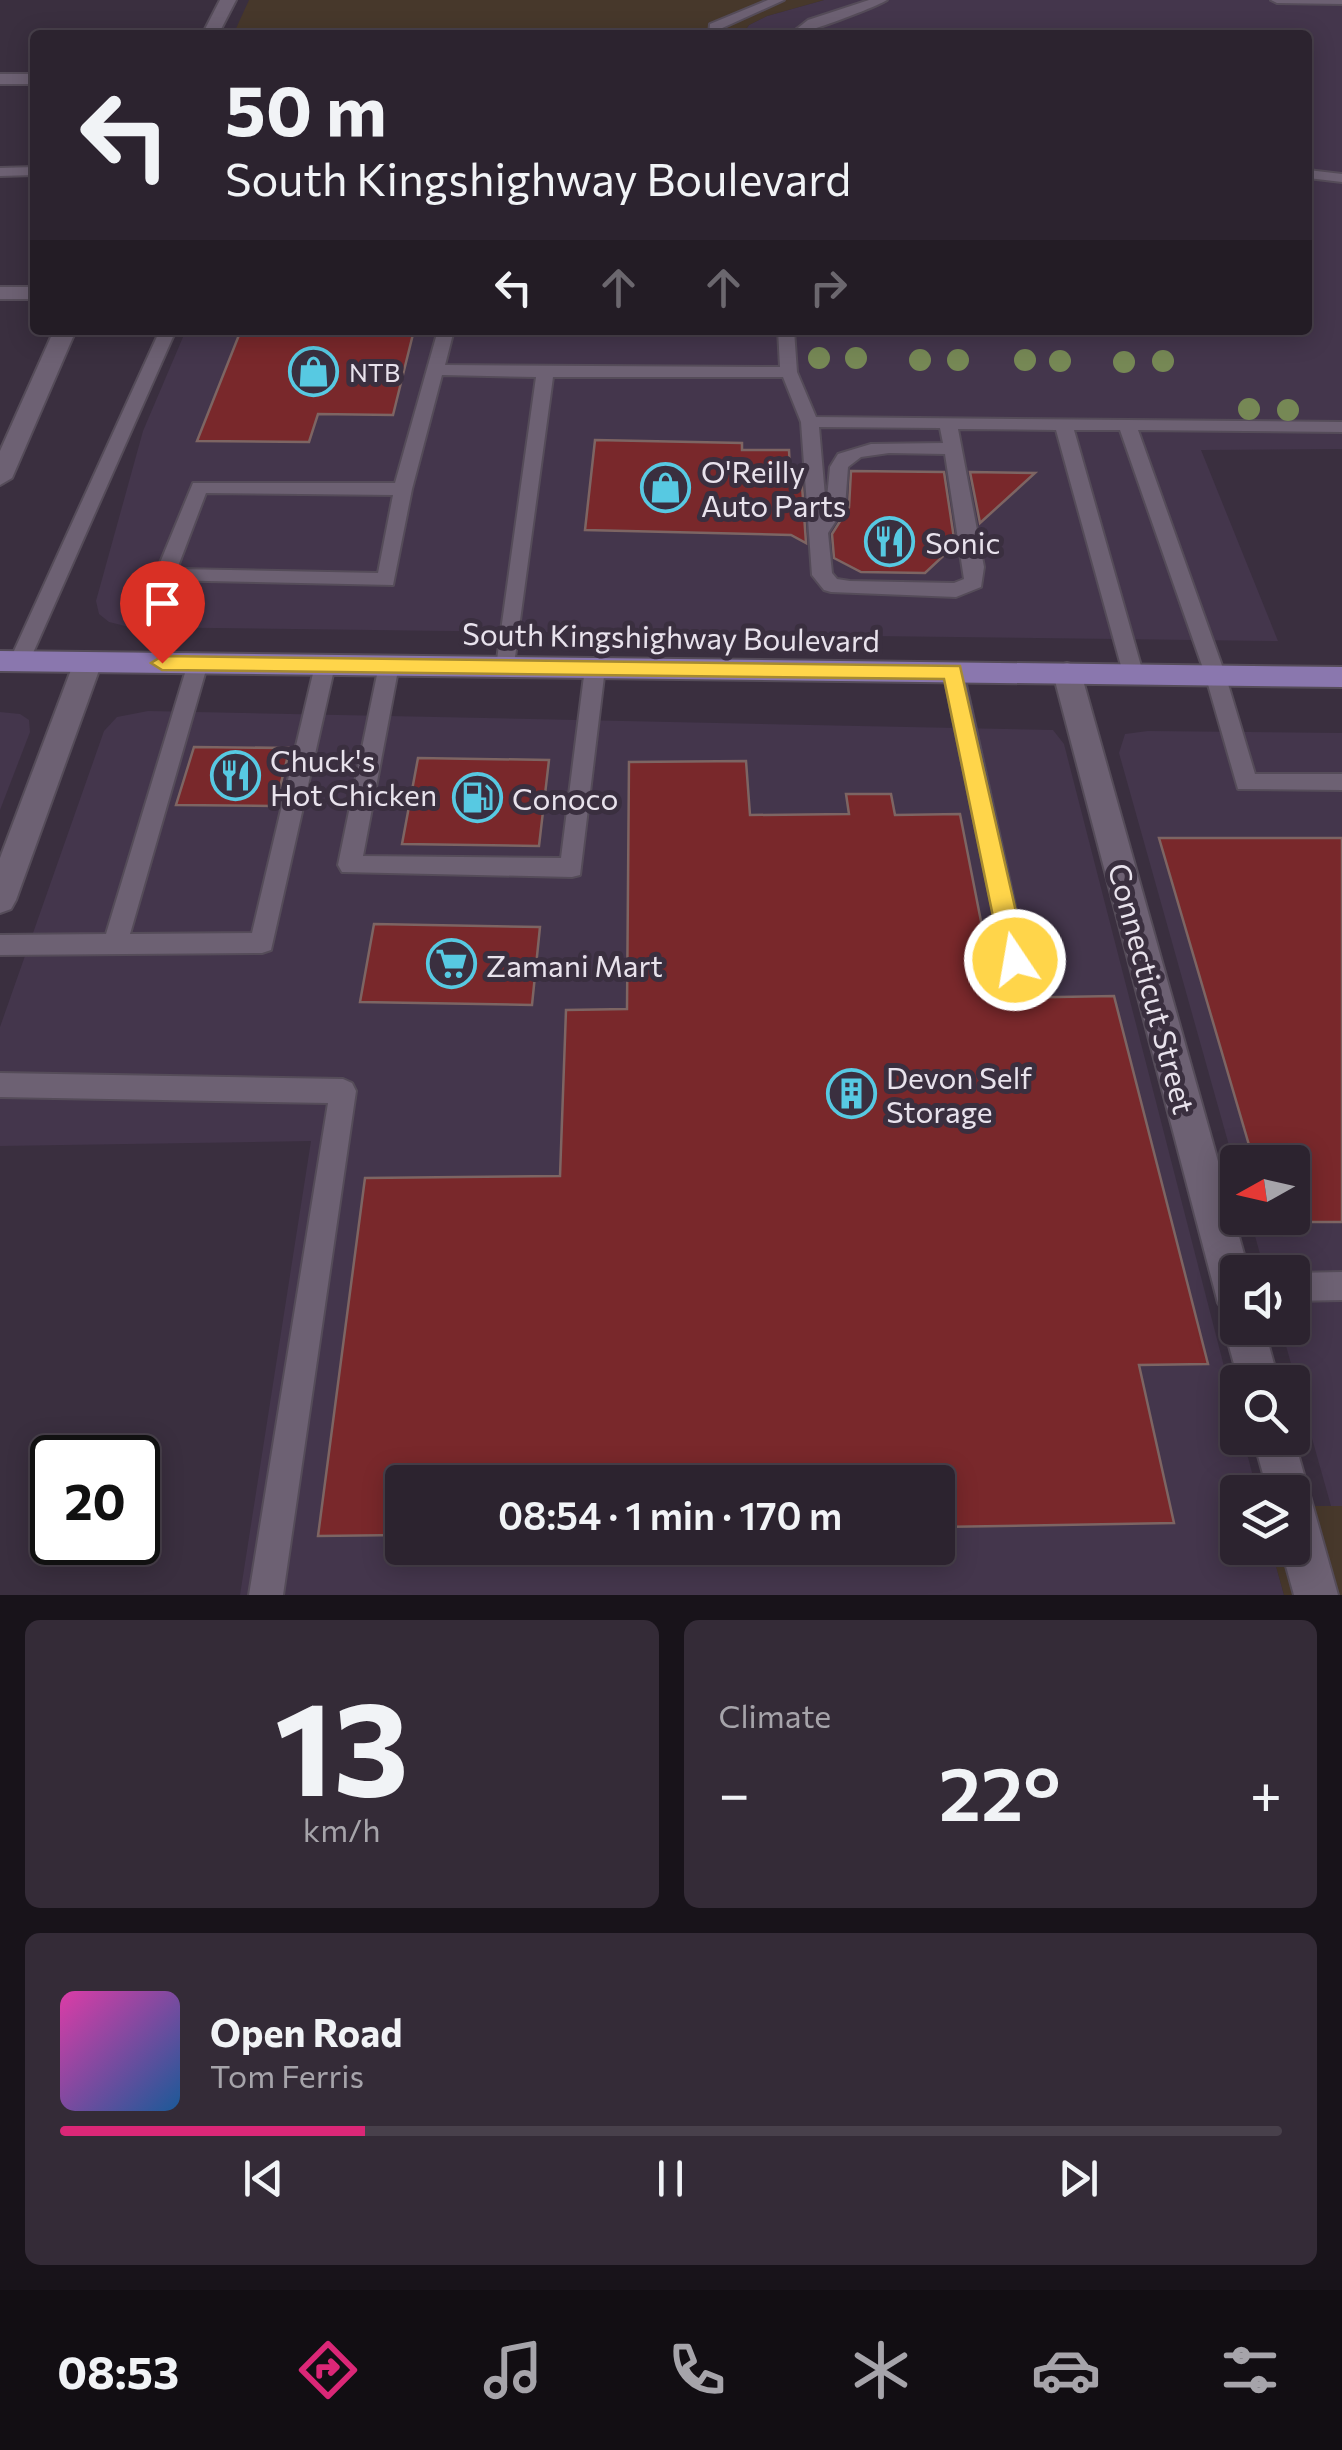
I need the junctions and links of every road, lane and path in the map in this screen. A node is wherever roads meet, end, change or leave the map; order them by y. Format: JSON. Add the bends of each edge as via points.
{"nodes":[{"id":1,"x":228,"y":0,"type":"edge"},
{"id":2,"x":778,"y":0,"type":"edge"},
{"id":3,"x":881,"y":0,"type":"edge"},
{"id":4,"x":1277,"y":0,"type":"edge"},
{"id":5,"x":1342,"y":1,"type":"edge"},
{"id":6,"x":213,"y":30,"type":"edge"},
{"id":7,"x":714,"y":30,"type":"edge"},
{"id":8,"x":802,"y":30,"type":"edge"},
{"id":9,"x":0,"y":79,"type":"edge"},
{"id":10,"x":30,"y":79,"type":"edge"},
{"id":11,"x":0,"y":172,"type":"edge"},
{"id":12,"x":30,"y":172,"type":"edge"},
{"id":13,"x":1312,"y":174,"type":"edge"},
{"id":14,"x":1342,"y":178,"type":"edge"},
{"id":15,"x":30,"y":293,"type":"edge"},
{"id":16,"x":0,"y":294,"type":"edge"},
{"id":17,"x":62,"y":335,"type":"edge"},
{"id":18,"x":166,"y":335,"type":"edge"},
{"id":19,"x":445,"y":335,"type":"edge"},
{"id":20,"x":786,"y":335,"type":"edge"},
{"id":21,"x":435,"y":370,"type":"junction"},
{"id":22,"x":546,"y":372,"type":"junction"},
{"id":23,"x":789,"y":372,"type":"junction"},
{"id":24,"x":810,"y":422,"type":"junction"},
{"id":25,"x":948,"y":424,"type":"junction"},
{"id":26,"x":1064,"y":426,"type":"junction"},
{"id":27,"x":1128,"y":426,"type":"junction"},
{"id":28,"x":1342,"y":426,"type":"edge"},
{"id":29,"x":9,"y":436,"type":"edge"},
{"id":30,"x":952,"y":449,"type":"junction"},
{"id":31,"x":0,"y":478,"type":"edge"},
{"id":32,"x":404,"y":489,"type":"junction"},
{"id":33,"x":819,"y":532,"type":"junction"},
{"id":34,"x":10,"y":661,"type":"edge"},
{"id":35,"x":88,"y":662,"type":"junction"},
{"id":36,"x":198,"y":664,"type":"junction"},
{"id":37,"x":325,"y":665,"type":"junction"},
{"id":38,"x":389,"y":666,"type":"junction"},
{"id":39,"x":506,"y":667,"type":"junction"},
{"id":40,"x":595,"y":668,"type":"junction"},
{"id":41,"x":953,"y":672,"type":"junction"},
{"id":42,"x":1067,"y":673,"type":"junction"},
{"id":43,"x":1133,"y":674,"type":"junction"},
{"id":44,"x":1215,"y":674,"type":"junction"},
{"id":45,"x":1342,"y":676,"type":"edge"},
{"id":46,"x":1342,"y":782,"type":"edge"},
{"id":47,"x":6,"y":865,"type":"edge"},
{"id":48,"x":0,"y":900,"type":"edge"},
{"id":49,"x":116,"y":944,"type":"junction"},
{"id":50,"x":0,"y":945,"type":"edge"},
{"id":51,"x":1015,"y":960,"type":"dead end"},
{"id":52,"x":0,"y":1085,"type":"edge"},
{"id":53,"x":1226,"y":1255,"type":"edge"},
{"id":54,"x":1342,"y":1286,"type":"edge"},
{"id":55,"x":1310,"y":1287,"type":"edge"},
{"id":56,"x":1308,"y":1565,"type":"edge"},
{"id":57,"x":266,"y":1595,"type":"edge"},
{"id":58,"x":1316,"y":1595,"type":"edge"}],
"edges":[{"from":1,"to":6,"type":"street"},
{"from":2,"to":7,"type":"lane"},
{"from":3,"to":8,"type":"lane"},
{"from":4,"to":5,"type":"lane"},
{"from":9,"to":10,"type":"street"},
{"from":11,"to":12,"type":"lane"},
{"from":13,"to":14,"type":"lane"},
{"from":15,"to":16,"type":"street"},
{"from":17,"to":29,"type":"street"},
{"from":18,"to":34,"type":"lane"},
{"from":19,"to":21,"type":"lane"},
{"from":20,"to":23,"type":"lane"},
{"from":21,"to":22,"type":"lane"},
{"from":21,"to":32,"type":"lane"},
{"from":22,"to":23,"type":"lane"},
{"from":22,"to":39,"type":"lane"},
{"from":23,"to":24,"type":"lane"},
{"from":24,"to":25,"type":"lane"},
{"from":24,"to":33,"type":"lane"},
{"from":25,"to":26,"type":"lane"},
{"from":25,"to":30,"type":"lane"},
{"from":26,"to":27,"type":"lane"},
{"from":26,"to":43,"type":"lane"},
{"from":27,"to":28,"type":"lane"},
{"from":27,"to":44,"type":"lane"},
{"from":29,"to":31,"type":"street"},
{"from":30,"to":33,"type":"lane","via":[[864,448],[846,455],[839,466],[840,505]]},
{"from":30,"to":33,"type":"lane","via":[[974,582],[956,590],[831,584],[822,575]]},
{"from":32,"to":32,"type":"lane","via":[[386,580],[165,575],[199,487]]},
{"from":34,"to":35,"type":"main road","name":"South Kingshighway Boulevard"},
{"from":35,"to":36,"type":"main road","name":"South Kingshighway Boulevard"},
{"from":35,"to":47,"type":"street"},
{"from":36,"to":37,"type":"main road","name":"South Kingshighway Boulevard"},
{"from":36,"to":49,"type":"lane"},
{"from":37,"to":38,"type":"main road","name":"South Kingshighway Boulevard"},
{"from":37,"to":49,"type":"lane","via":[[262,943]]},
{"from":38,"to":39,"type":"main road","name":"South Kingshighway Boulevard"},
{"from":38,"to":40,"type":"lane","via":[[350,865],[572,868]]},
{"from":39,"to":40,"type":"main road","name":"South Kingshighway Boulevard"},
{"from":40,"to":41,"type":"main road","name":"South Kingshighway Boulevard"},
{"from":41,"to":42,"type":"main road","name":"South Kingshighway Boulevard"},
{"from":41,"to":51,"type":"lane"},
{"from":42,"to":43,"type":"main road","name":"South Kingshighway Boulevard"},
{"from":42,"to":53,"type":"street","name":"Connecticut Street"},
{"from":43,"to":44,"type":"main road","name":"South Kingshighway Boulevard"},
{"from":44,"to":45,"type":"main road","name":"South Kingshighway Boulevard"},
{"from":44,"to":46,"type":"lane","via":[[1246,783]]},
{"from":47,"to":48,"type":"street"},
{"from":49,"to":50,"type":"lane"},
{"from":52,"to":57,"type":"lane","via":[[343,1091]]},
{"from":54,"to":55,"type":"lane"},
{"from":56,"to":58,"type":"street"}]}
